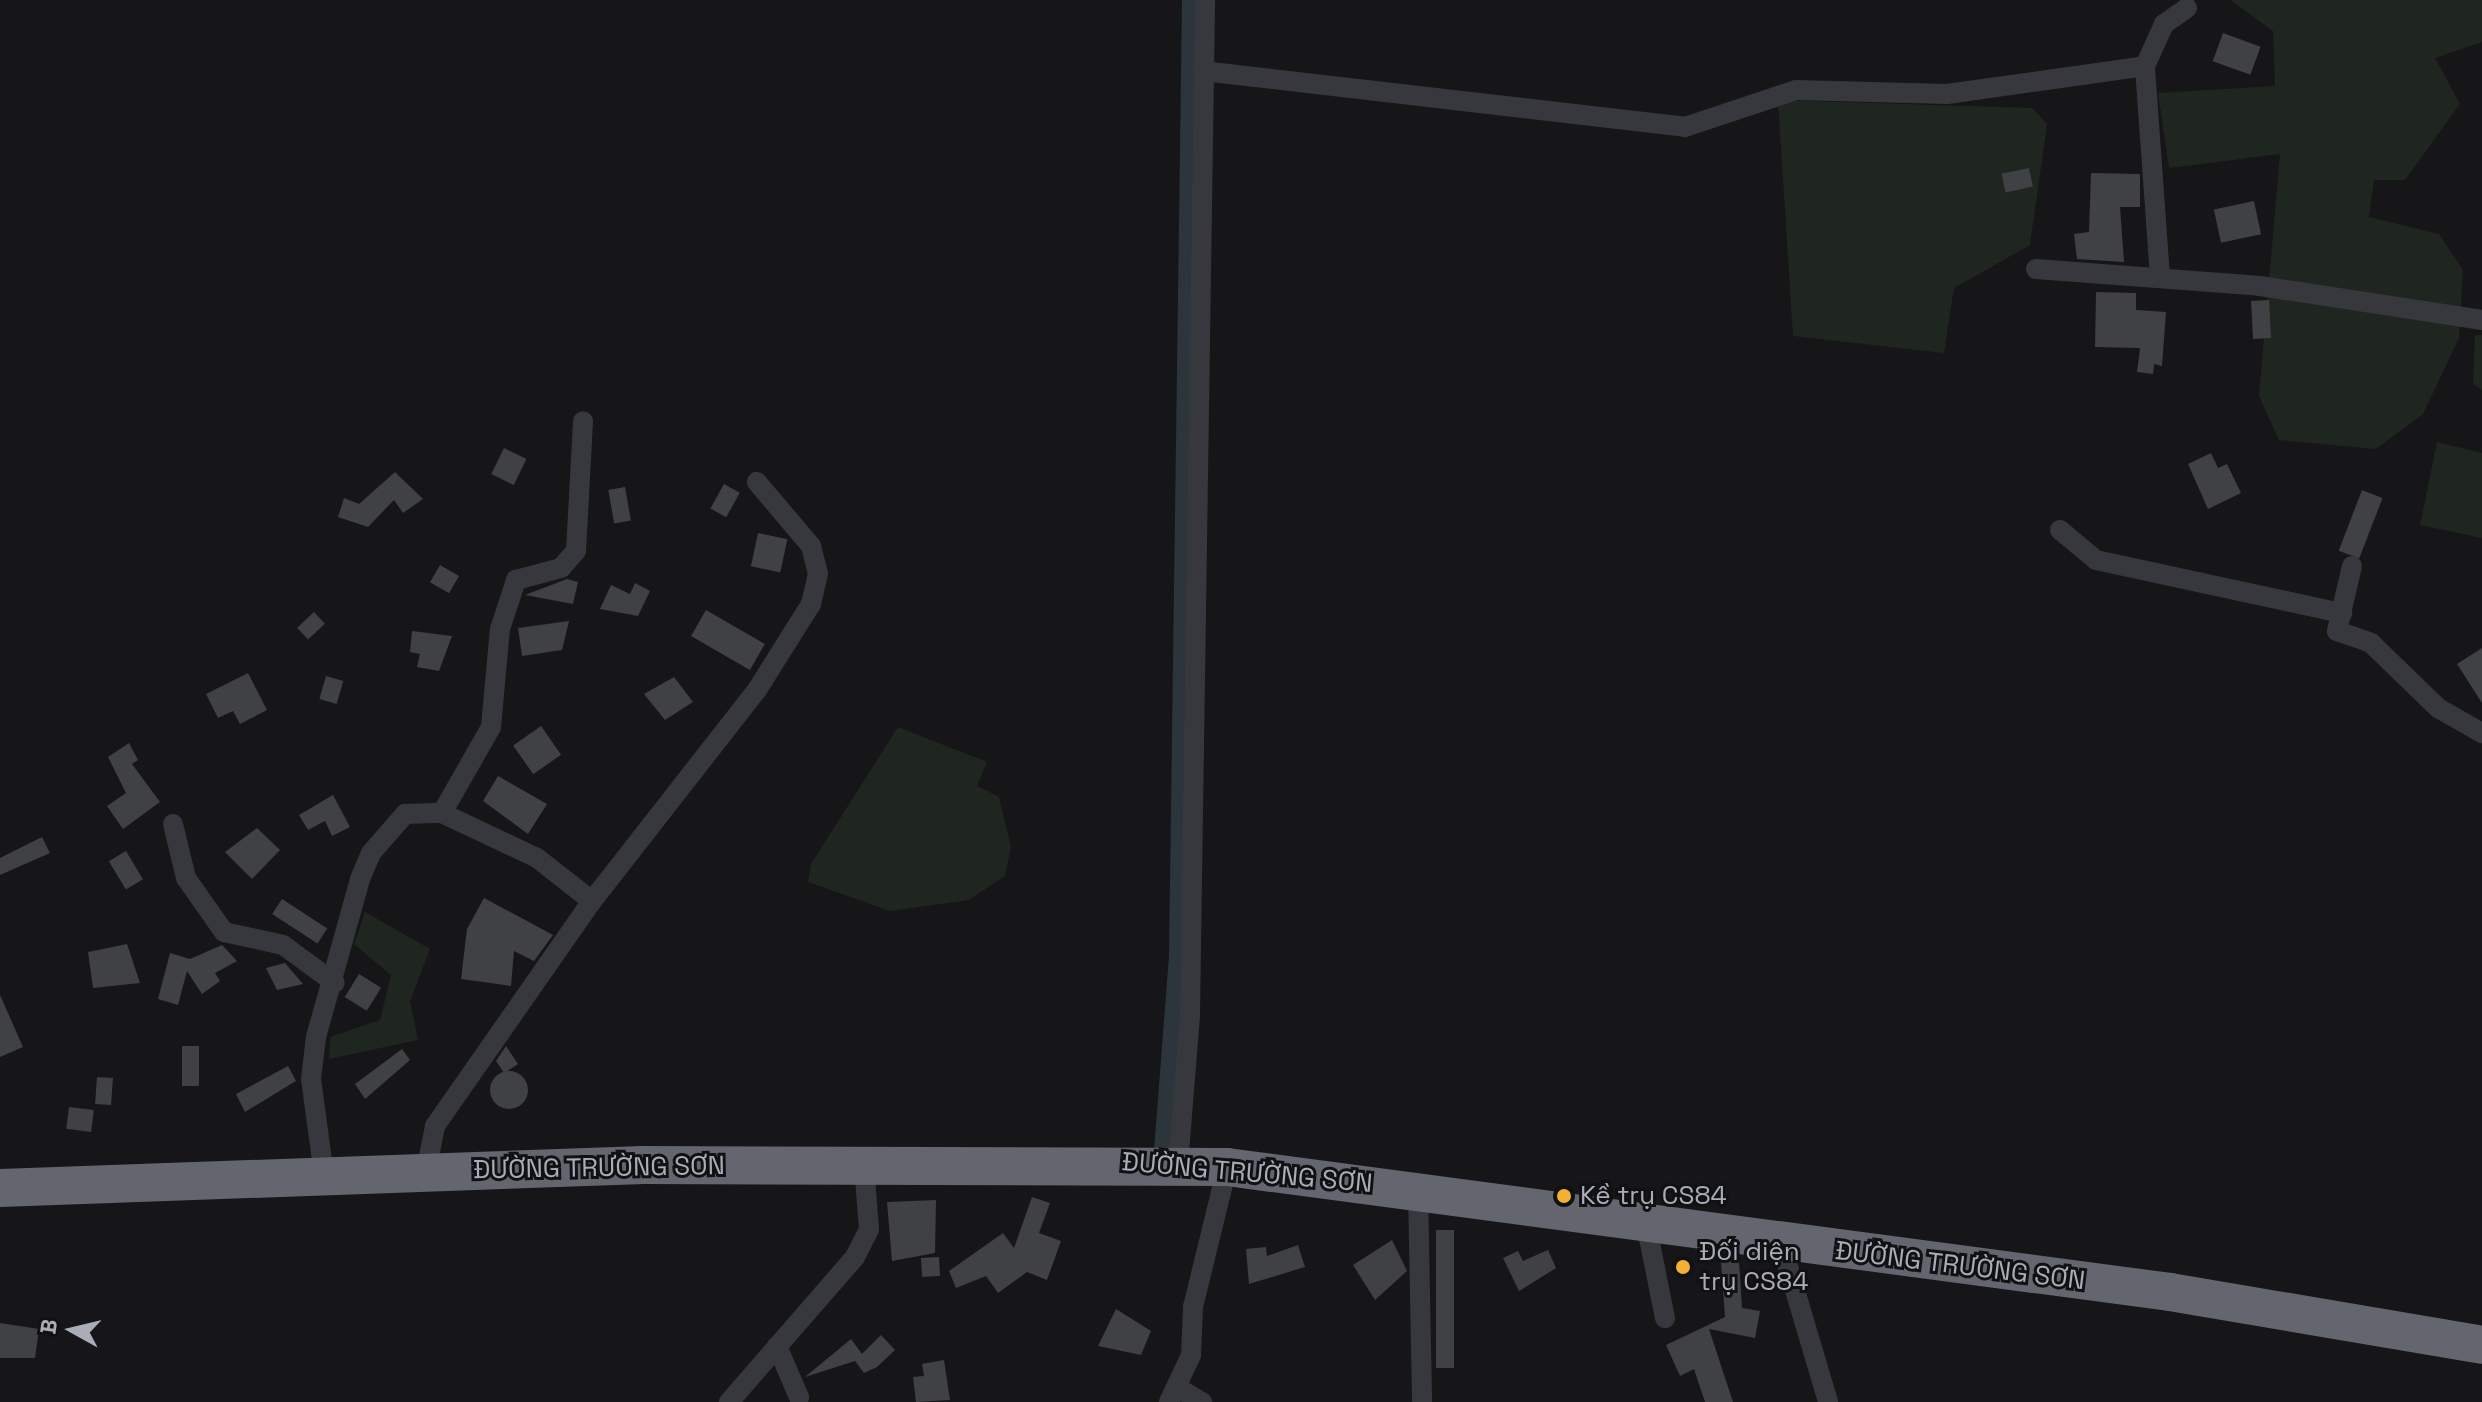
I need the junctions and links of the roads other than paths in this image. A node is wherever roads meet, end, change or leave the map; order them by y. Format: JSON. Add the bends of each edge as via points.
{"nodes":[{"id":1,"x":1205,"y":0,"type":"edge"},
{"id":2,"x":2187,"y":8,"type":"dead end"},
{"id":3,"x":2145,"y":66,"type":"junction"},
{"id":4,"x":1203,"y":71,"type":"junction"},
{"id":5,"x":2036,"y":269,"type":"dead end"},
{"id":6,"x":2160,"y":277,"type":"junction"},
{"id":7,"x":2482,"y":320,"type":"edge"},
{"id":8,"x":583,"y":421,"type":"dead end"},
{"id":9,"x":757,"y":482,"type":"dead end"},
{"id":10,"x":2060,"y":530,"type":"dead end"},
{"id":11,"x":2352,"y":566,"type":"dead end"},
{"id":12,"x":2342,"y":613,"type":"junction"},
{"id":13,"x":2482,"y":733,"type":"edge"},
{"id":14,"x":442,"y":813,"type":"junction"},
{"id":15,"x":173,"y":824,"type":"dead end"},
{"id":16,"x":592,"y":901,"type":"junction"},
{"id":17,"x":335,"y":983,"type":"junction"},
{"id":18,"x":1178,"y":1165,"type":"junction"},
{"id":19,"x":864,"y":1166,"type":"junction"},
{"id":20,"x":1227,"y":1167,"type":"junction"},
{"id":21,"x":426,"y":1172,"type":"junction"},
{"id":22,"x":324,"y":1175,"type":"junction"},
{"id":23,"x":0,"y":1188,"type":"edge"},
{"id":24,"x":1418,"y":1189,"type":"junction"},
{"id":25,"x":1646,"y":1223,"type":"junction"},
{"id":26,"x":1781,"y":1243,"type":"junction"},
{"id":27,"x":1665,"y":1318,"type":"dead end"},
{"id":28,"x":2482,"y":1345,"type":"edge"},
{"id":29,"x":777,"y":1346,"type":"junction"},
{"id":30,"x":1174,"y":1395,"type":"edge"},
{"id":31,"x":799,"y":1397,"type":"dead end"},
{"id":32,"x":729,"y":1402,"type":"edge"},
{"id":33,"x":1202,"y":1402,"type":"edge"},
{"id":34,"x":1422,"y":1402,"type":"edge"},
{"id":35,"x":1828,"y":1402,"type":"edge"}],
"edges":[{"from":1,"to":4,"type":"street"},
{"from":2,"to":3,"type":"street","via":[[2164,24]]},
{"from":3,"to":4,"type":"street","via":[[1947,94],[1796,90],[1685,127]]},
{"from":3,"to":6,"type":"street"},
{"from":4,"to":18,"type":"street","via":[[1190,1015]]},
{"from":5,"to":6,"type":"street"},
{"from":6,"to":7,"type":"street"},
{"from":8,"to":14,"type":"street","via":[[576,551],[561,568],[516,580],[500,629],[491,727]]},
{"from":9,"to":16,"type":"street","via":[[811,546],[818,574],[811,604],[757,690]]},
{"from":10,"to":12,"type":"street","via":[[2096,560]]},
{"from":11,"to":12,"type":"street"},
{"from":12,"to":13,"type":"street","via":[[2337,631],[2371,643],[2438,708]]},
{"from":14,"to":16,"type":"street","via":[[537,858]]},
{"from":14,"to":17,"type":"street","via":[[411,811],[371,853]]},
{"from":15,"to":17,"type":"street","via":[[181,868],[224,932],[283,945]]},
{"from":16,"to":21,"type":"street","via":[[435,1126]]},
{"from":17,"to":22,"type":"street","via":[[316,1037],[311,1079]]},
{"from":18,"to":19,"type":"highway","name":"ĐƯỜNG TRƯỜNG SƠN"},
{"from":18,"to":20,"type":"highway","name":"ĐƯỜNG TRƯỜNG SƠN"},
{"from":19,"to":21,"type":"highway","name":"ĐƯỜNG TRƯỜNG SƠN"},
{"from":19,"to":29,"type":"street","via":[[869,1229],[855,1257]]},
{"from":20,"to":24,"type":"highway","name":"ĐƯỜNG TRƯỜNG SƠN"},
{"from":20,"to":30,"type":"street"},
{"from":21,"to":22,"type":"highway","name":"ĐƯỜNG TRƯỜNG SƠN"},
{"from":22,"to":23,"type":"highway","name":"ĐƯỜNG TRƯỜNG SƠN"},
{"from":24,"to":25,"type":"highway","name":"ĐƯỜNG TRƯỜNG SƠN"},
{"from":24,"to":34,"type":"street"},
{"from":25,"to":26,"type":"highway","name":"ĐƯỜNG TRƯỜNG SƠN"},
{"from":25,"to":27,"type":"street"},
{"from":26,"to":28,"type":"highway","name":"ĐƯỜNG TRƯỜNG SƠN","via":[[2170,1292]]},
{"from":26,"to":35,"type":"street"},
{"from":29,"to":31,"type":"street"},
{"from":29,"to":32,"type":"street"},
{"from":30,"to":33,"type":"street"}]}
